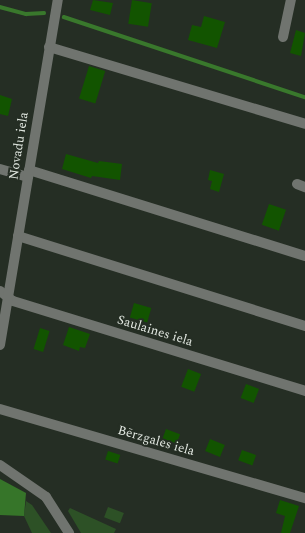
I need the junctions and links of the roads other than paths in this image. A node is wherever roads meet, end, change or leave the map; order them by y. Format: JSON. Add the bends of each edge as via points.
{"nodes":[{"id":1,"x":58,"y":0,"type":"edge"},
{"id":2,"x":291,"y":0,"type":"edge"},
{"id":3,"x":283,"y":37,"type":"dead end"},
{"id":4,"x":49,"y":47,"type":"junction"},
{"id":5,"x":305,"y":124,"type":"edge"},
{"id":6,"x":0,"y":168,"type":"edge"},
{"id":7,"x":28,"y":174,"type":"junction"},
{"id":8,"x":18,"y":236,"type":"junction"},
{"id":9,"x":305,"y":256,"type":"edge"},
{"id":10,"x":4,"y":294,"type":"edge"},
{"id":11,"x":305,"y":326,"type":"edge"},
{"id":12,"x":0,"y":345,"type":"edge"},
{"id":13,"x":305,"y":391,"type":"edge"},
{"id":14,"x":0,"y":409,"type":"edge"},
{"id":15,"x":0,"y":465,"type":"edge"},
{"id":16,"x":305,"y":498,"type":"edge"},
{"id":17,"x":69,"y":533,"type":"edge"}],
"edges":[{"from":1,"to":4,"type":"street","name":"Novadu iela"},
{"from":2,"to":3,"type":"street"},
{"from":4,"to":5,"type":"street"},
{"from":4,"to":7,"type":"street","name":"Novadu iela"},
{"from":6,"to":7,"type":"street"},
{"from":7,"to":8,"type":"street","name":"Novadu iela"},
{"from":7,"to":9,"type":"street"},
{"from":8,"to":10,"type":"street","name":"Novadu iela"},
{"from":8,"to":11,"type":"street"},
{"from":10,"to":12,"type":"street","name":"Novadu iela"},
{"from":10,"to":13,"type":"street","name":"Saulaines iela","via":[[26,305]]},
{"from":14,"to":16,"type":"street","name":"Bērzgales iela"},
{"from":15,"to":17,"type":"street","via":[[46,497]]}]}
